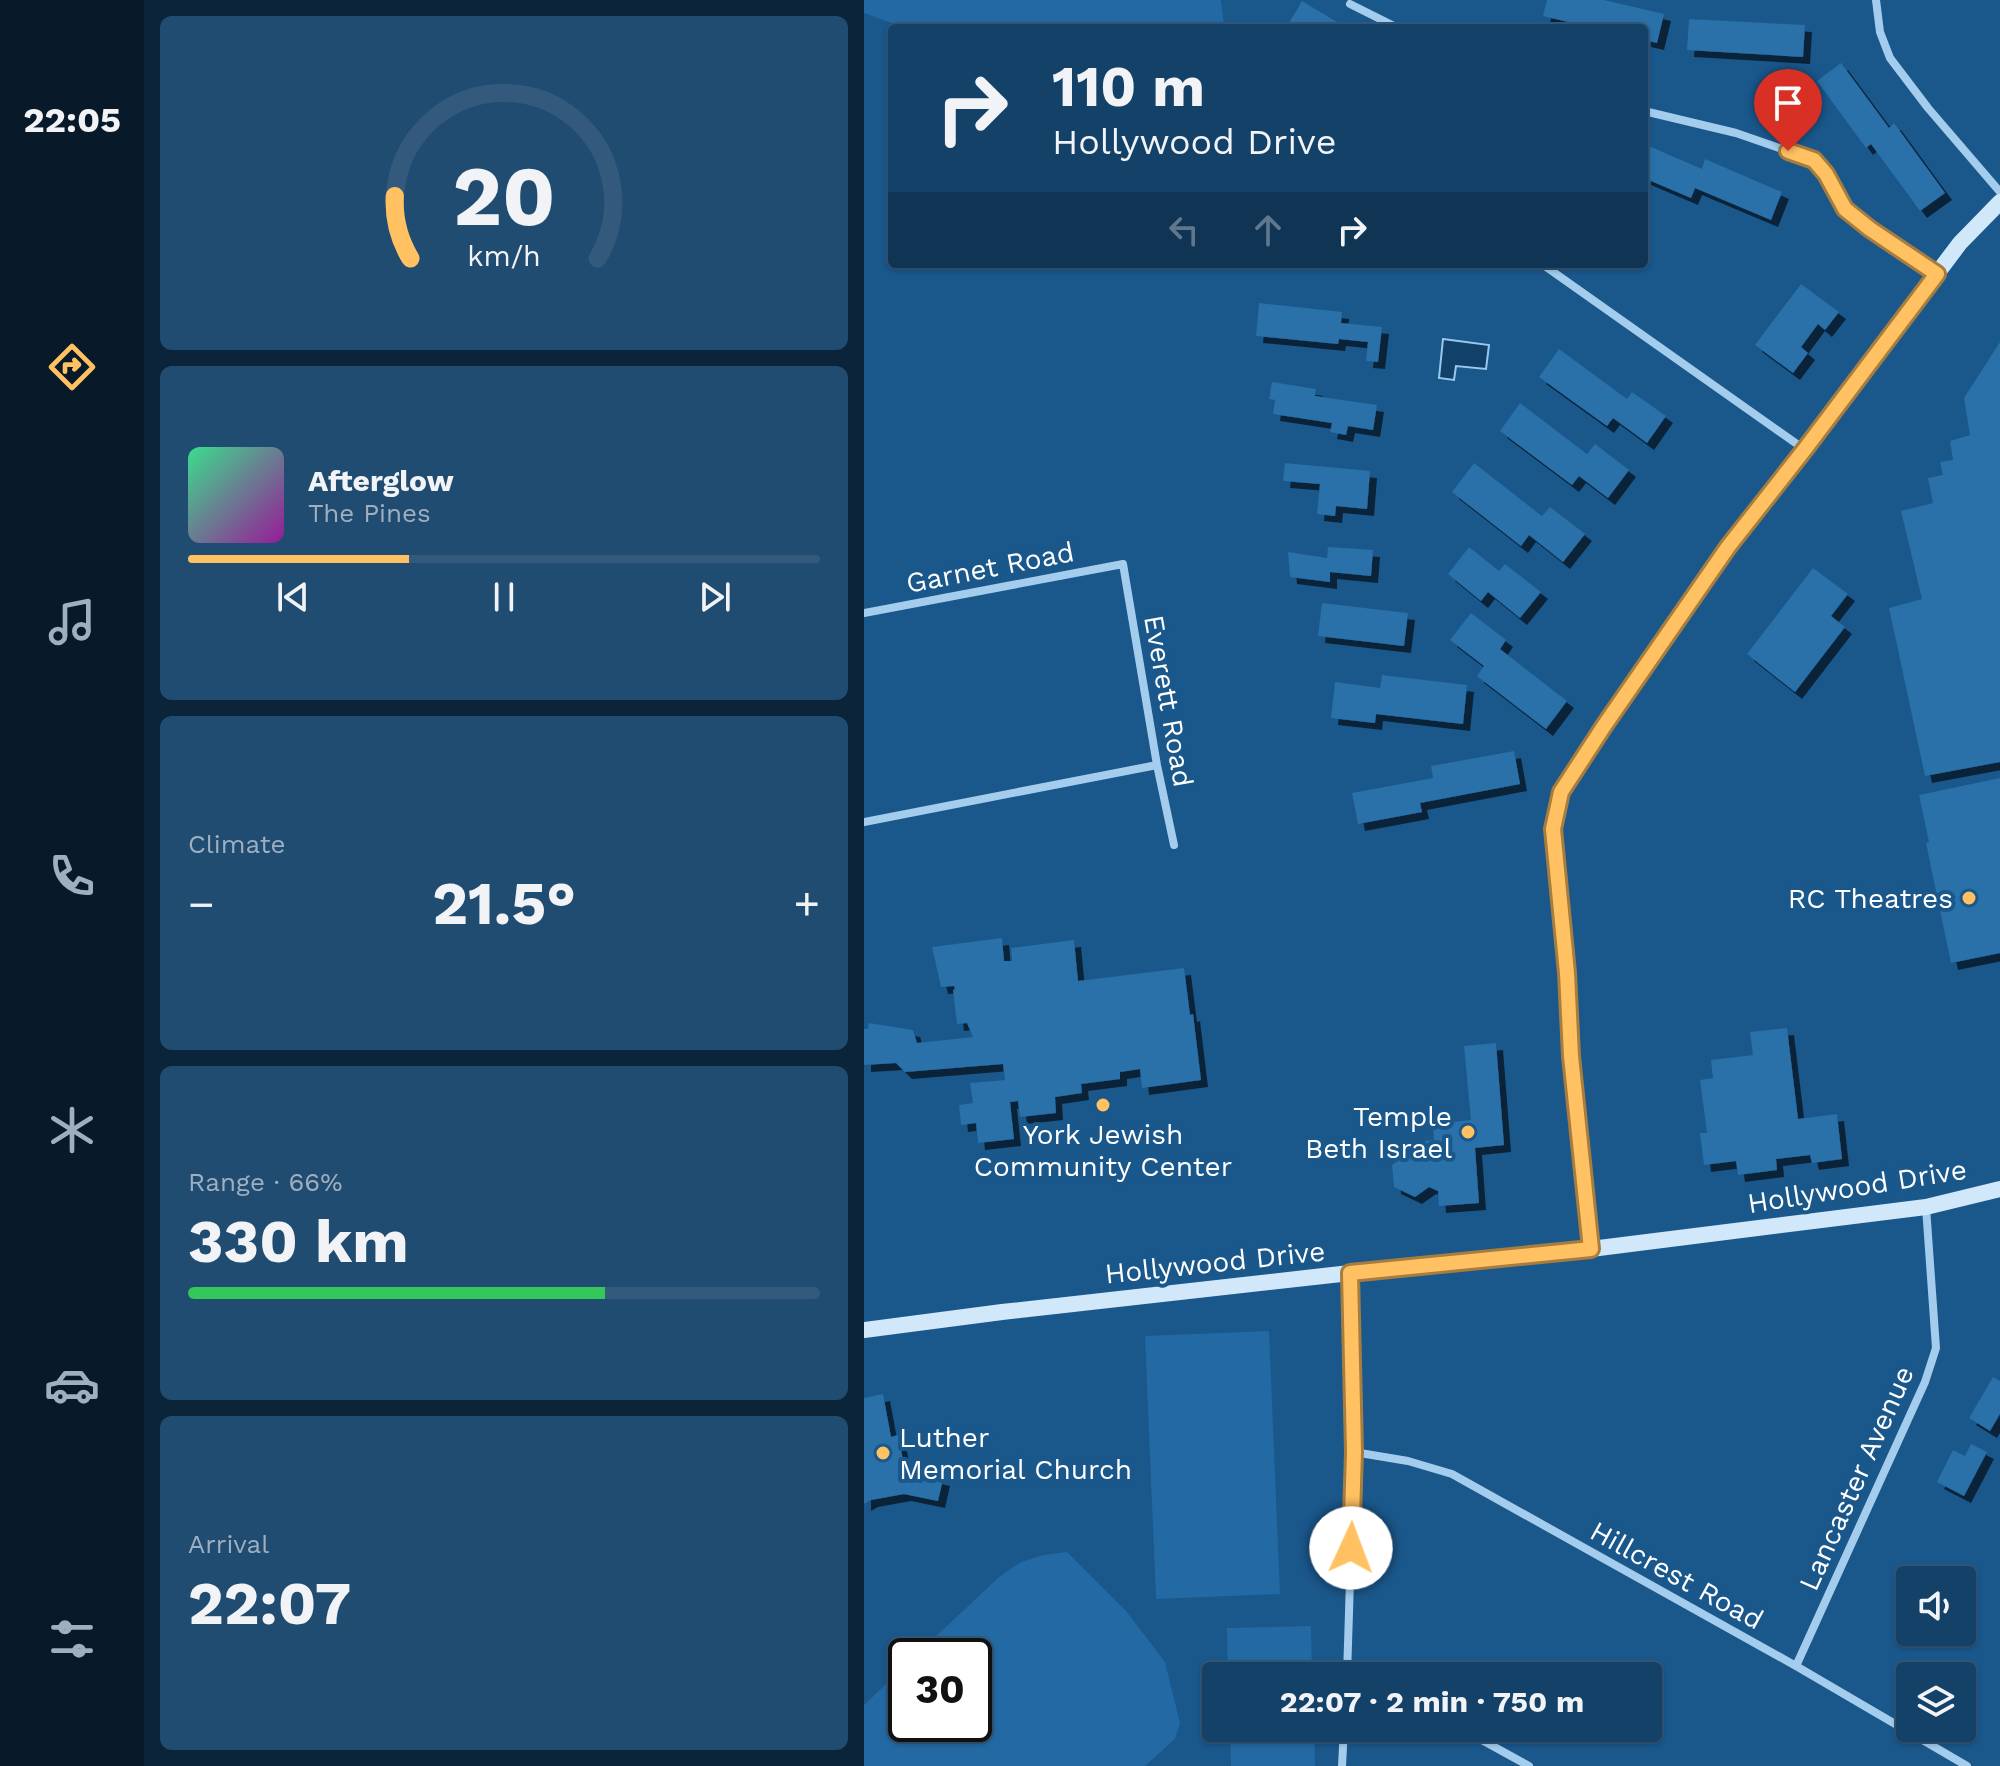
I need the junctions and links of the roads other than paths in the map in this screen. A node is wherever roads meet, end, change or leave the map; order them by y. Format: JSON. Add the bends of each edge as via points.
{"nodes":[{"id":1,"x":1876,"y":0,"type":"edge"},
{"id":2,"x":1350,"y":4,"type":"dead end"},
{"id":3,"x":1390,"y":24,"type":"edge"},
{"id":4,"x":1648,"y":112,"type":"edge"},
{"id":5,"x":2000,"y":192,"type":"edge"},
{"id":6,"x":2000,"y":202,"type":"edge"},
{"id":7,"x":1548,"y":268,"type":"edge"},
{"id":8,"x":1937,"y":274,"type":"junction"},
{"id":9,"x":1805,"y":449,"type":"junction"},
{"id":10,"x":1123,"y":564,"type":"joint"},
{"id":11,"x":864,"y":613,"type":"edge"},
{"id":12,"x":1157,"y":765,"type":"junction"},
{"id":13,"x":864,"y":822,"type":"edge"},
{"id":14,"x":1174,"y":845,"type":"dead end"},
{"id":15,"x":2000,"y":1189,"type":"edge"},
{"id":16,"x":1926,"y":1207,"type":"junction"},
{"id":17,"x":1591,"y":1249,"type":"junction"},
{"id":18,"x":1350,"y":1273,"type":"junction"},
{"id":19,"x":864,"y":1330,"type":"edge"},
{"id":20,"x":1354,"y":1452,"type":"junction"},
{"id":21,"x":1347,"y":1662,"type":"edge"},
{"id":22,"x":1796,"y":1666,"type":"junction"},
{"id":23,"x":1343,"y":1742,"type":"edge"},
{"id":24,"x":1485,"y":1742,"type":"edge"},
{"id":25,"x":1342,"y":1766,"type":"edge"},
{"id":26,"x":1529,"y":1766,"type":"edge"},
{"id":27,"x":1967,"y":1766,"type":"edge"}],
"edges":[{"from":1,"to":5,"type":"street","via":[[1890,58]]},
{"from":2,"to":3,"type":"street"},
{"from":4,"to":8,"type":"street","via":[[1736,133],[1814,160],[1845,209]]},
{"from":6,"to":8,"type":"street"},
{"from":7,"to":9,"type":"street"},
{"from":8,"to":9,"type":"street"},
{"from":9,"to":17,"type":"street","via":[[1728,547],[1561,792],[1553,829]]},
{"from":10,"to":11,"type":"street","name":"Garnet Road"},
{"from":10,"to":12,"type":"street","name":"Everett Road"},
{"from":12,"to":13,"type":"street"},
{"from":12,"to":14,"type":"street","name":"Everett Road"},
{"from":15,"to":16,"type":"street","name":"Hollywood Drive"},
{"from":16,"to":17,"type":"street","name":"Hollywood Drive"},
{"from":16,"to":22,"type":"street","name":"Lancaster Avenue","via":[[1936,1348]]},
{"from":17,"to":18,"type":"street","name":"Hollywood Drive"},
{"from":18,"to":19,"type":"street","name":"Hollywood Drive"},
{"from":18,"to":20,"type":"street"},
{"from":20,"to":21,"type":"street"},
{"from":20,"to":22,"type":"street","name":"Hillcrest Road","via":[[1452,1474]]},
{"from":22,"to":27,"type":"street","name":"Hillcrest Road"},
{"from":23,"to":25,"type":"street"},
{"from":24,"to":26,"type":"street"}]}
